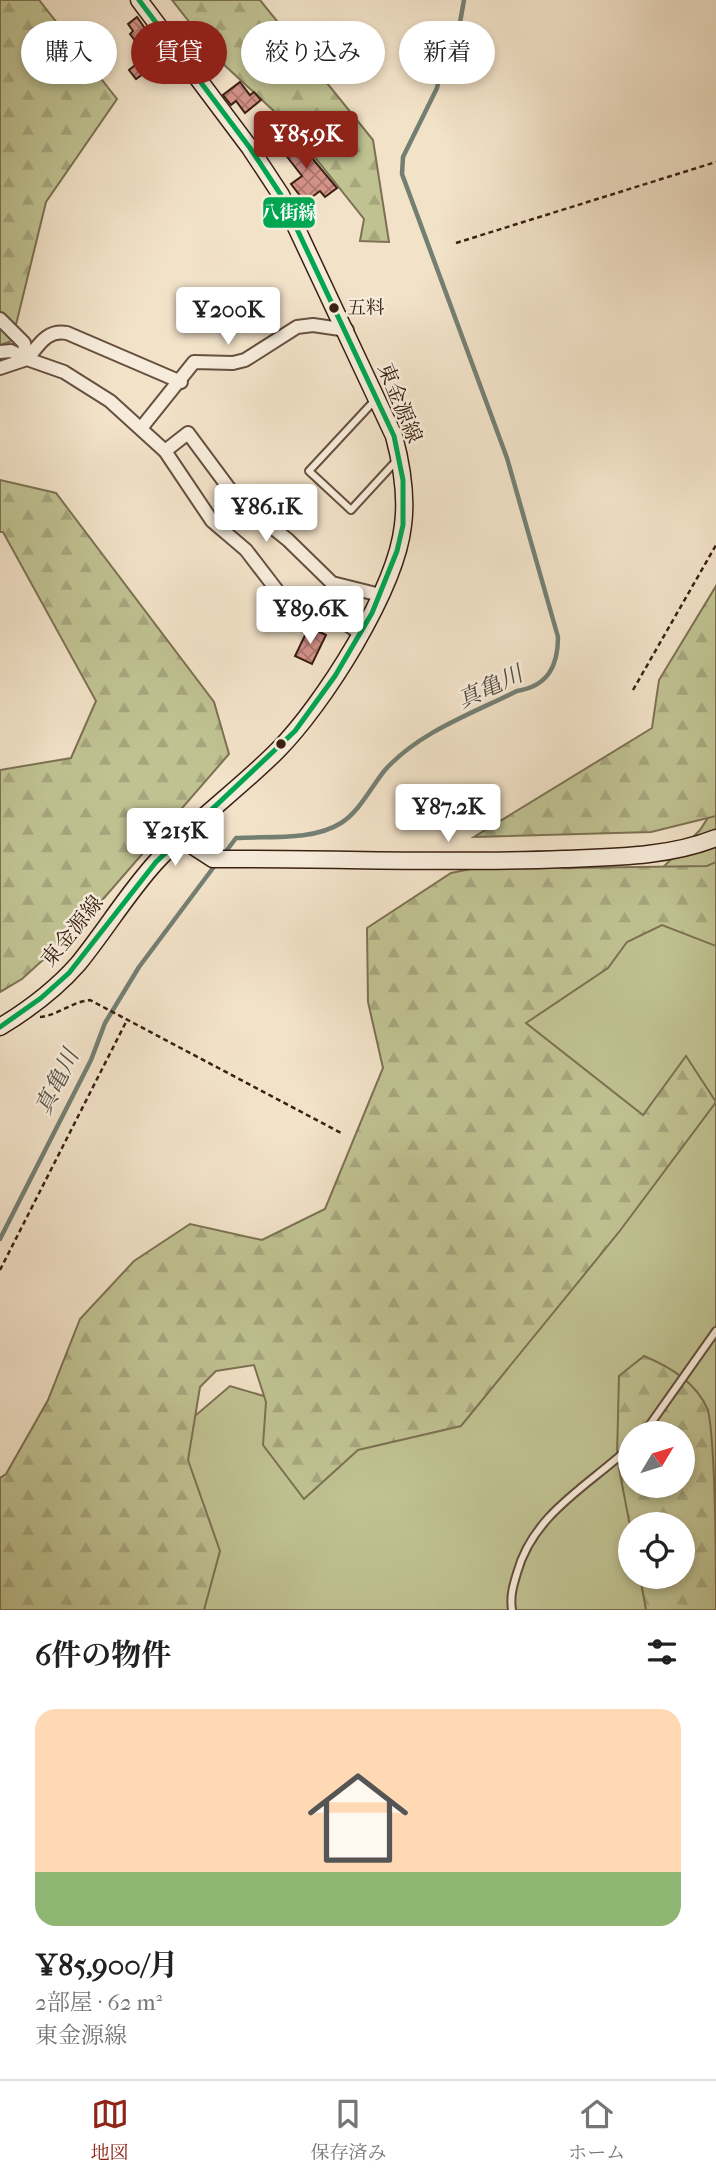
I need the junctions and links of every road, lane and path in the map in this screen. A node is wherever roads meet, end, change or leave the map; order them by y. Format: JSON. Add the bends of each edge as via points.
{"nodes":[{"id":1,"x":139,"y":0,"type":"edge"},
{"id":2,"x":716,"y":162,"type":"edge"},
{"id":3,"x":456,"y":243,"type":"dead end"},
{"id":4,"x":0,"y":319,"type":"edge"},
{"id":5,"x":347,"y":330,"type":"junction"},
{"id":6,"x":0,"y":352,"type":"edge"},
{"id":7,"x":27,"y":359,"type":"junction"},
{"id":8,"x":1,"y":370,"type":"edge"},
{"id":9,"x":181,"y":382,"type":"junction"},
{"id":10,"x":377,"y":397,"type":"junction"},
{"id":11,"x":142,"y":427,"type":"junction"},
{"id":12,"x":165,"y":451,"type":"junction"},
{"id":13,"x":400,"y":457,"type":"junction"},
{"id":14,"x":716,"y":545,"type":"edge"},
{"id":15,"x":380,"y":595,"type":"junction"},
{"id":16,"x":360,"y":633,"type":"junction"},
{"id":17,"x":633,"y":690,"type":"dead end"},
{"id":18,"x":180,"y":837,"type":"junction"},
{"id":19,"x":716,"y":838,"type":"edge"},
{"id":20,"x":21,"y":1014,"type":"junction"},
{"id":21,"x":127,"y":1019,"type":"junction"},
{"id":22,"x":0,"y":1027,"type":"edge"},
{"id":23,"x":343,"y":1134,"type":"dead end"},
{"id":24,"x":0,"y":1270,"type":"edge"},
{"id":25,"x":716,"y":1331,"type":"edge"},
{"id":26,"x":652,"y":1421,"type":"edge"},
{"id":27,"x":618,"y":1457,"type":"edge"},
{"id":28,"x":512,"y":1610,"type":"edge"}],
"edges":[{"from":1,"to":5,"type":"main road","name":"東金源線","via":[[281,195]]},
{"from":2,"to":3,"type":"path"},
{"from":4,"to":7,"type":"street","via":[[24,342]]},
{"from":5,"to":9,"type":"street","via":[[297,327],[245,360],[194,362]]},
{"from":5,"to":10,"type":"main road","name":"東金源線"},
{"from":6,"to":7,"type":"street"},
{"from":7,"to":8,"type":"street"},
{"from":7,"to":9,"type":"street","via":[[55,331]]},
{"from":7,"to":11,"type":"street","via":[[64,372]]},
{"from":9,"to":11,"type":"street"},
{"from":10,"to":13,"type":"main road","name":"東金源線"},
{"from":10,"to":13,"type":"lane","via":[[309,471],[351,510]]},
{"from":11,"to":12,"type":"street"},
{"from":12,"to":15,"type":"street","via":[[188,433],[237,499],[332,583]]},
{"from":12,"to":16,"type":"street","via":[[212,521],[246,550],[279,593],[303,609]]},
{"from":13,"to":15,"type":"main road","name":"東金源線","via":[[403,527]]},
{"from":14,"to":17,"type":"path"},
{"from":15,"to":16,"type":"main road","name":"東金源線"},
{"from":16,"to":18,"type":"main road","name":"東金源線","via":[[277,751]]},
{"from":18,"to":19,"type":"main road","via":[[213,859],[470,863],[635,856],[683,849]]},
{"from":18,"to":20,"type":"main road","name":"東金源線","via":[[136,884],[77,965]]},
{"from":20,"to":21,"type":"path","via":[[29,1019],[52,1016],[69,1005],[90,1000]]},
{"from":20,"to":22,"type":"main road","name":"東金源線"},
{"from":21,"to":23,"type":"path"},
{"from":21,"to":24,"type":"path"},
{"from":25,"to":26,"type":"lane"},
{"from":27,"to":28,"type":"lane","via":[[554,1510],[533,1534],[510,1598]]}]}
